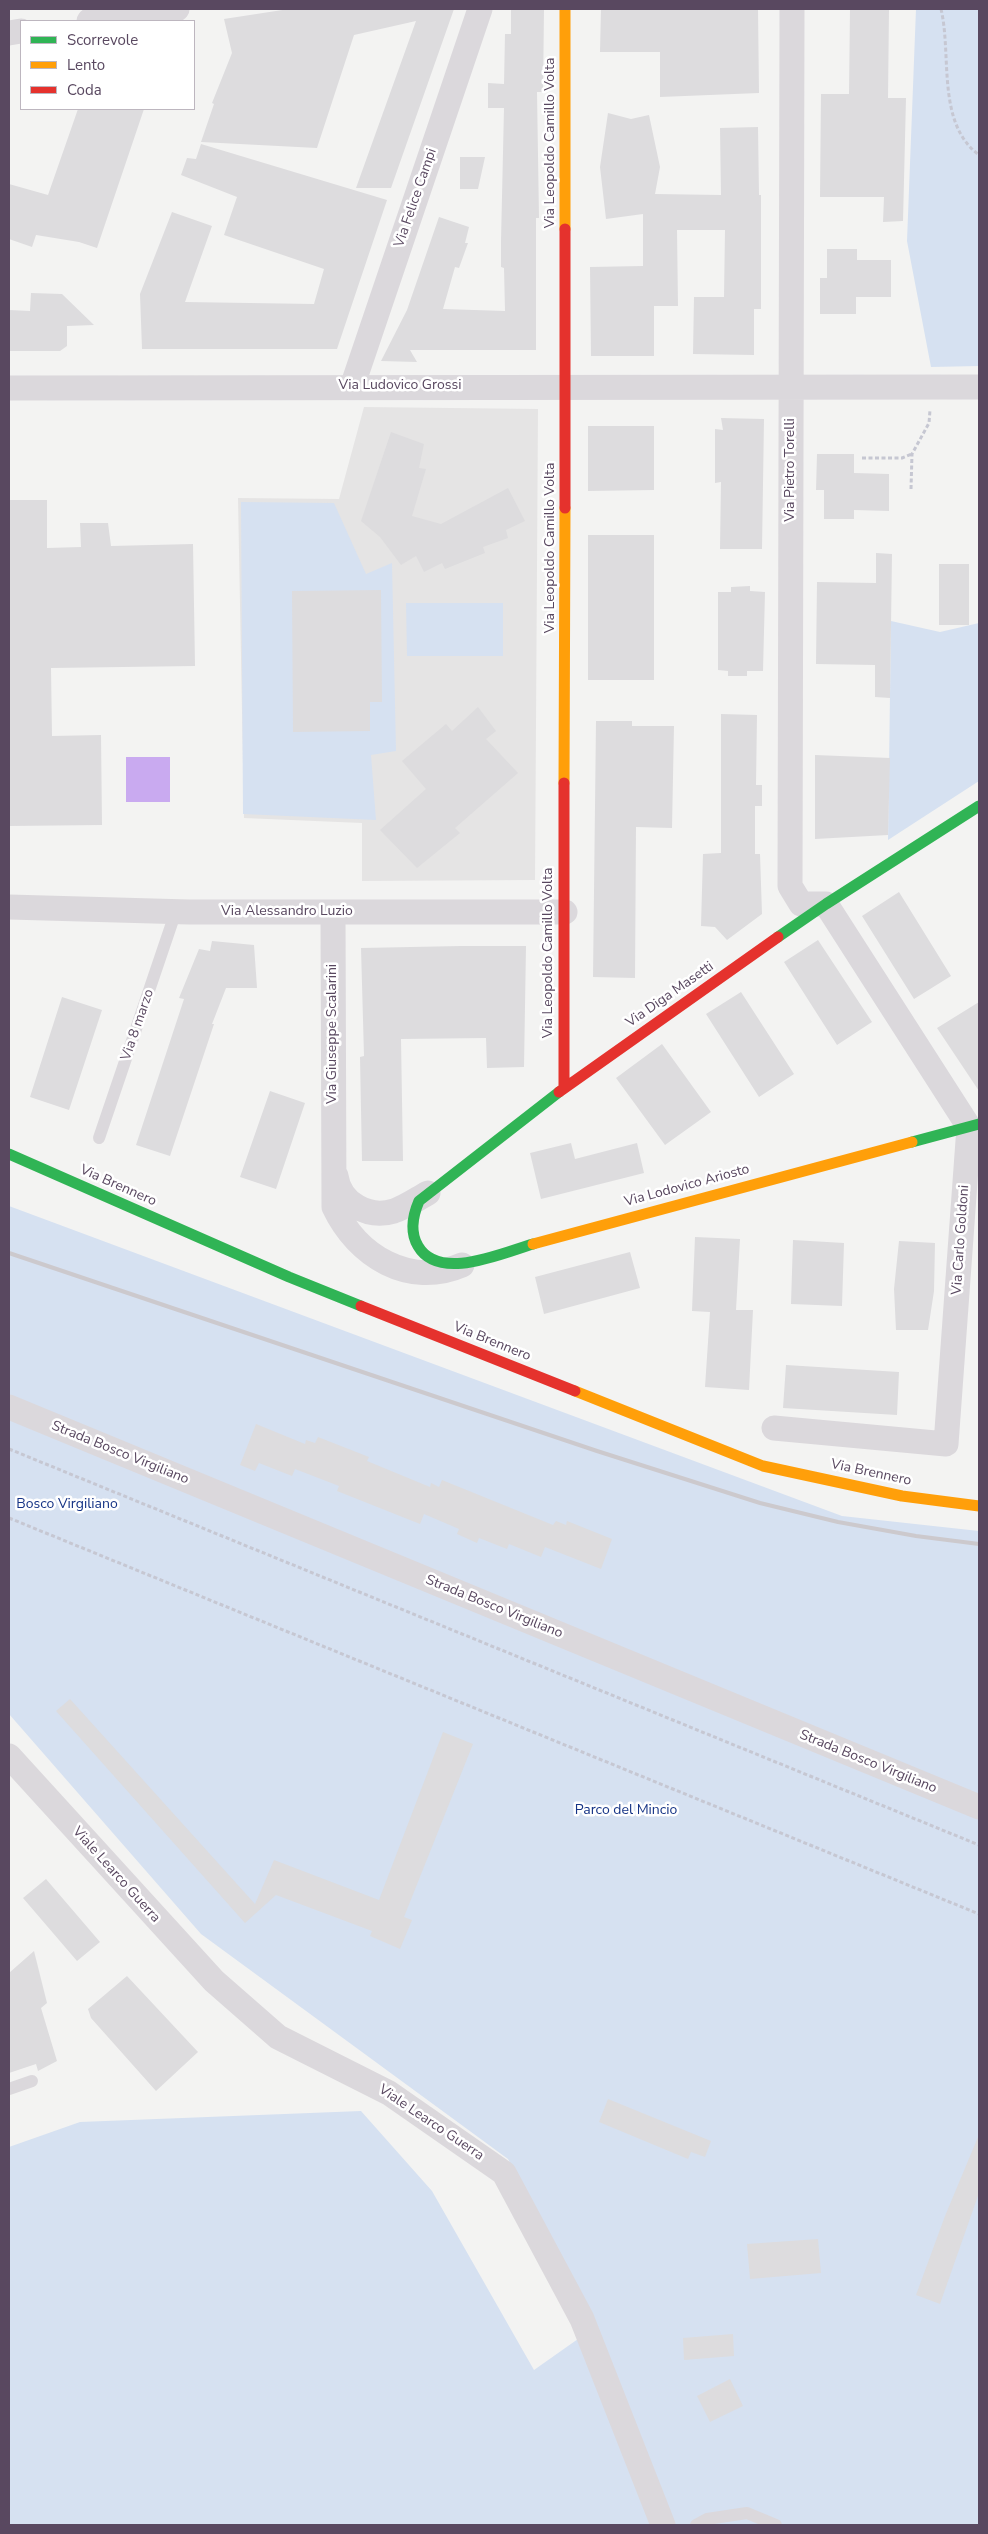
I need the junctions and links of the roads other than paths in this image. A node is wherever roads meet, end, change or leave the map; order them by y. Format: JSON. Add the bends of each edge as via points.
{"nodes":[{"id":1,"x":178,"y":9,"type":"edge"},
{"id":2,"x":480,"y":9,"type":"edge"},
{"id":3,"x":565,"y":9,"type":"edge"},
{"id":4,"x":792,"y":9,"type":"edge"},
{"id":5,"x":96,"y":20,"type":"edge"},
{"id":6,"x":352,"y":387,"type":"junction"},
{"id":7,"x":566,"y":387,"type":"junction"},
{"id":8,"x":791,"y":387,"type":"junction"},
{"id":9,"x":979,"y":387,"type":"edge"},
{"id":10,"x":9,"y":388,"type":"edge"},
{"id":11,"x":979,"y":806,"type":"edge"},
{"id":12,"x":826,"y":904,"type":"junction"},
{"id":13,"x":9,"y":907,"type":"edge"},
{"id":14,"x":176,"y":911,"type":"junction"},
{"id":15,"x":333,"y":912,"type":"junction"},
{"id":16,"x":565,"y":912,"type":"junction"},
{"id":17,"x":564,"y":1088,"type":"junction"},
{"id":18,"x":974,"y":1125,"type":"edge"},
{"id":19,"x":99,"y":1138,"type":"dead end"},
{"id":20,"x":9,"y":1154,"type":"edge"},
{"id":21,"x":334,"y":1156,"type":"junction"},
{"id":22,"x":428,"y":1193,"type":"junction"},
{"id":23,"x":413,"y":1237,"type":"joint"},
{"id":24,"x":471,"y":1262,"type":"junction"},
{"id":25,"x":9,"y":1407,"type":"edge"},
{"id":26,"x":774,"y":1428,"type":"dead end"},
{"id":27,"x":979,"y":1506,"type":"edge"},
{"id":28,"x":9,"y":1756,"type":"edge"},
{"id":29,"x":979,"y":1807,"type":"edge"},
{"id":30,"x":32,"y":2081,"type":"dead end"},
{"id":31,"x":9,"y":2089,"type":"edge"},
{"id":32,"x":663,"y":2525,"type":"edge"},
{"id":33,"x":696,"y":2525,"type":"edge"},
{"id":34,"x":776,"y":2525,"type":"edge"}],
"edges":[{"from":1,"to":5,"type":"street"},
{"from":2,"to":6,"type":"street","name":"Via Felice Campi"},
{"from":3,"to":7,"type":"street","name":"Via Leopoldo Camillo Volta"},
{"from":4,"to":8,"type":"street","name":"Via Pietro Torelli"},
{"from":6,"to":7,"type":"street","name":"Via Ludovico Grossi"},
{"from":6,"to":10,"type":"street","name":"Via Ludovico Grossi"},
{"from":7,"to":8,"type":"street","name":"Via Ludovico Grossi"},
{"from":7,"to":16,"type":"street","name":"Via Leopoldo Camillo Volta"},
{"from":8,"to":9,"type":"street","name":"Via Ludovico Grossi"},
{"from":8,"to":12,"type":"street","name":"Via Pietro Torelli","via":[[790,886],[801,904]]},
{"from":11,"to":12,"type":"street","name":"Via Diga Masetti"},
{"from":12,"to":17,"type":"street","name":"Via Diga Masetti"},
{"from":12,"to":18,"type":"street"},
{"from":13,"to":14,"type":"street","name":"Via Alessandro Luzio"},
{"from":14,"to":15,"type":"street","name":"Via Alessandro Luzio"},
{"from":14,"to":19,"type":"lane","name":"Via 8 marzo"},
{"from":15,"to":16,"type":"street","name":"Via Alessandro Luzio"},
{"from":15,"to":21,"type":"street","name":"Via Giuseppe Scalarini"},
{"from":16,"to":17,"type":"street","name":"Via Leopoldo Camillo Volta"},
{"from":17,"to":22,"type":"street","name":"Via Diga Masetti"},
{"from":18,"to":24,"type":"street","name":"Via Lodovico Ariosto"},
{"from":18,"to":26,"type":"street","name":"Via Carlo Goldoni","via":[[946,1444]]},
{"from":20,"to":27,"type":"street","name":"Via Brennero","via":[[289,1277],[763,1466],[902,1496]]},
{"from":21,"to":22,"type":"street","via":[[336,1180],[342,1194],[352,1205],[365,1211],[380,1214],[394,1211]]},
{"from":21,"to":24,"type":"street","via":[[334,1207],[361,1247],[388,1264],[421,1273],[437,1273]]},
{"from":22,"to":23,"type":"street","name":"Via Diga Masetti","via":[[413,1212]]},
{"from":23,"to":24,"type":"street","name":"Via Lodovico Ariosto","via":[[418,1248],[438,1262]]},
{"from":25,"to":29,"type":"street","name":"Strada Bosco Virgiliano"},
{"from":28,"to":32,"type":"street","name":"Viale Learco Guerra","via":[[214,1981],[278,2037],[389,2093],[504,2173],[582,2319]]},
{"from":30,"to":31,"type":"lane"},
{"from":33,"to":34,"type":"lane","via":[[707,2519],[747,2514]]}]}
